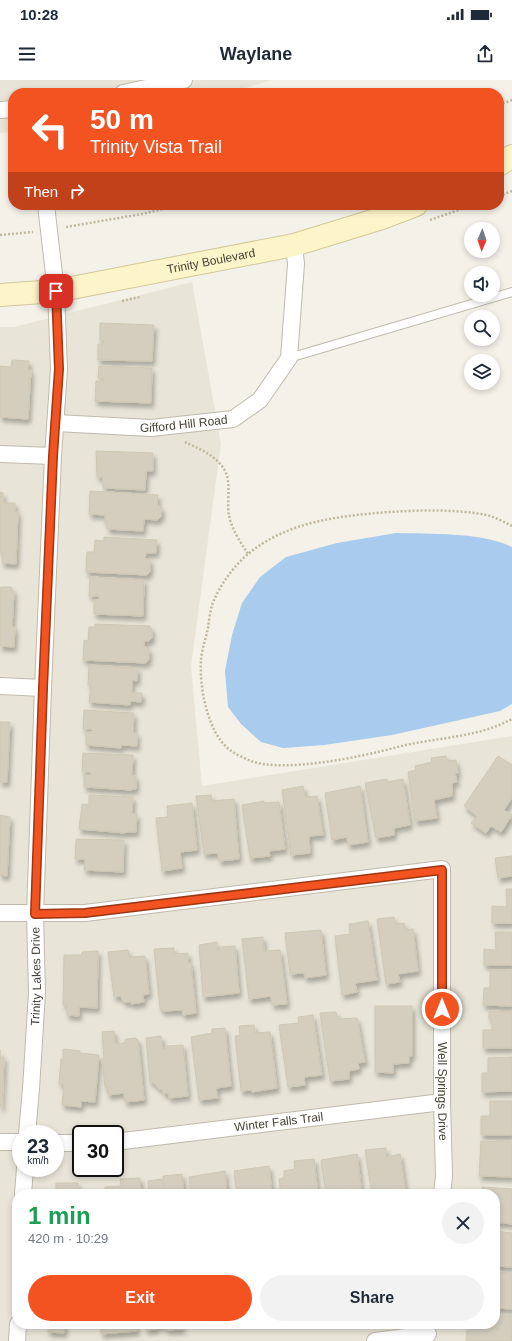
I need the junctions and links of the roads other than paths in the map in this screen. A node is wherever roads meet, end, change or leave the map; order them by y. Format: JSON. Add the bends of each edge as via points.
{"nodes":[{"id":1,"x":184,"y":80,"type":"edge"},
{"id":2,"x":147,"y":88,"type":"edge"},
{"id":3,"x":47,"y":210,"type":"edge"},
{"id":4,"x":403,"y":210,"type":"edge"},
{"id":5,"x":294,"y":245,"type":"junction"},
{"id":6,"x":56,"y":291,"type":"junction"},
{"id":7,"x":512,"y":292,"type":"edge"},
{"id":8,"x":0,"y":295,"type":"edge"},
{"id":9,"x":289,"y":358,"type":"junction"},
{"id":10,"x":56,"y":423,"type":"junction"},
{"id":11,"x":0,"y":454,"type":"edge"},
{"id":12,"x":53,"y":456,"type":"junction"},
{"id":13,"x":0,"y":686,"type":"edge"},
{"id":14,"x":43,"y":688,"type":"junction"},
{"id":15,"x":0,"y":913,"type":"edge"},
{"id":16,"x":35,"y":914,"type":"junction"},
{"id":17,"x":442,"y":1102,"type":"junction"},
{"id":18,"x":28,"y":1125,"type":"edge"},
{"id":19,"x":124,"y":1141,"type":"edge"},
{"id":20,"x":0,"y":1142,"type":"edge"},
{"id":21,"x":12,"y":1142,"type":"edge"},
{"id":22,"x":25,"y":1177,"type":"edge"},
{"id":23,"x":24,"y":1189,"type":"edge"},
{"id":24,"x":443,"y":1189,"type":"edge"},
{"id":25,"x":18,"y":1329,"type":"edge"},
{"id":26,"x":428,"y":1333,"type":"edge"},
{"id":27,"x":17,"y":1341,"type":"edge"},
{"id":28,"x":375,"y":1341,"type":"edge"}],
"edges":[{"from":1,"to":2,"type":"street"},
{"from":3,"to":6,"type":"street","name":"Trinity Lakes Drive"},
{"from":4,"to":5,"type":"main road","name":"Trinity Boulevard"},
{"from":5,"to":6,"type":"main road","name":"Trinity Boulevard"},
{"from":5,"to":9,"type":"street","via":[[296,264]]},
{"from":6,"to":8,"type":"main road","name":"Trinity Boulevard"},
{"from":6,"to":10,"type":"street","name":"Trinity Lakes Drive","via":[[59,369]]},
{"from":7,"to":9,"type":"lane"},
{"from":9,"to":10,"type":"street","name":"Gifford Hill Road","via":[[260,400],[233,419],[151,428]]},
{"from":10,"to":12,"type":"street","name":"Trinity Lakes Drive"},
{"from":11,"to":12,"type":"street"},
{"from":12,"to":14,"type":"street","name":"Trinity Lakes Drive"},
{"from":13,"to":14,"type":"street"},
{"from":14,"to":16,"type":"street","name":"Trinity Lakes Drive"},
{"from":15,"to":16,"type":"street"},
{"from":16,"to":17,"type":"street","name":"Well Springs Drive","via":[[85,913],[442,870]]},
{"from":16,"to":18,"type":"street","name":"Trinity Lakes Drive","via":[[37,993]]},
{"from":17,"to":19,"type":"street","name":"Winter Falls Trail"},
{"from":17,"to":24,"type":"street","name":"Well Springs Drive"},
{"from":20,"to":21,"type":"street"},
{"from":22,"to":23,"type":"street"},
{"from":25,"to":27,"type":"street"},
{"from":26,"to":28,"type":"street"}]}
